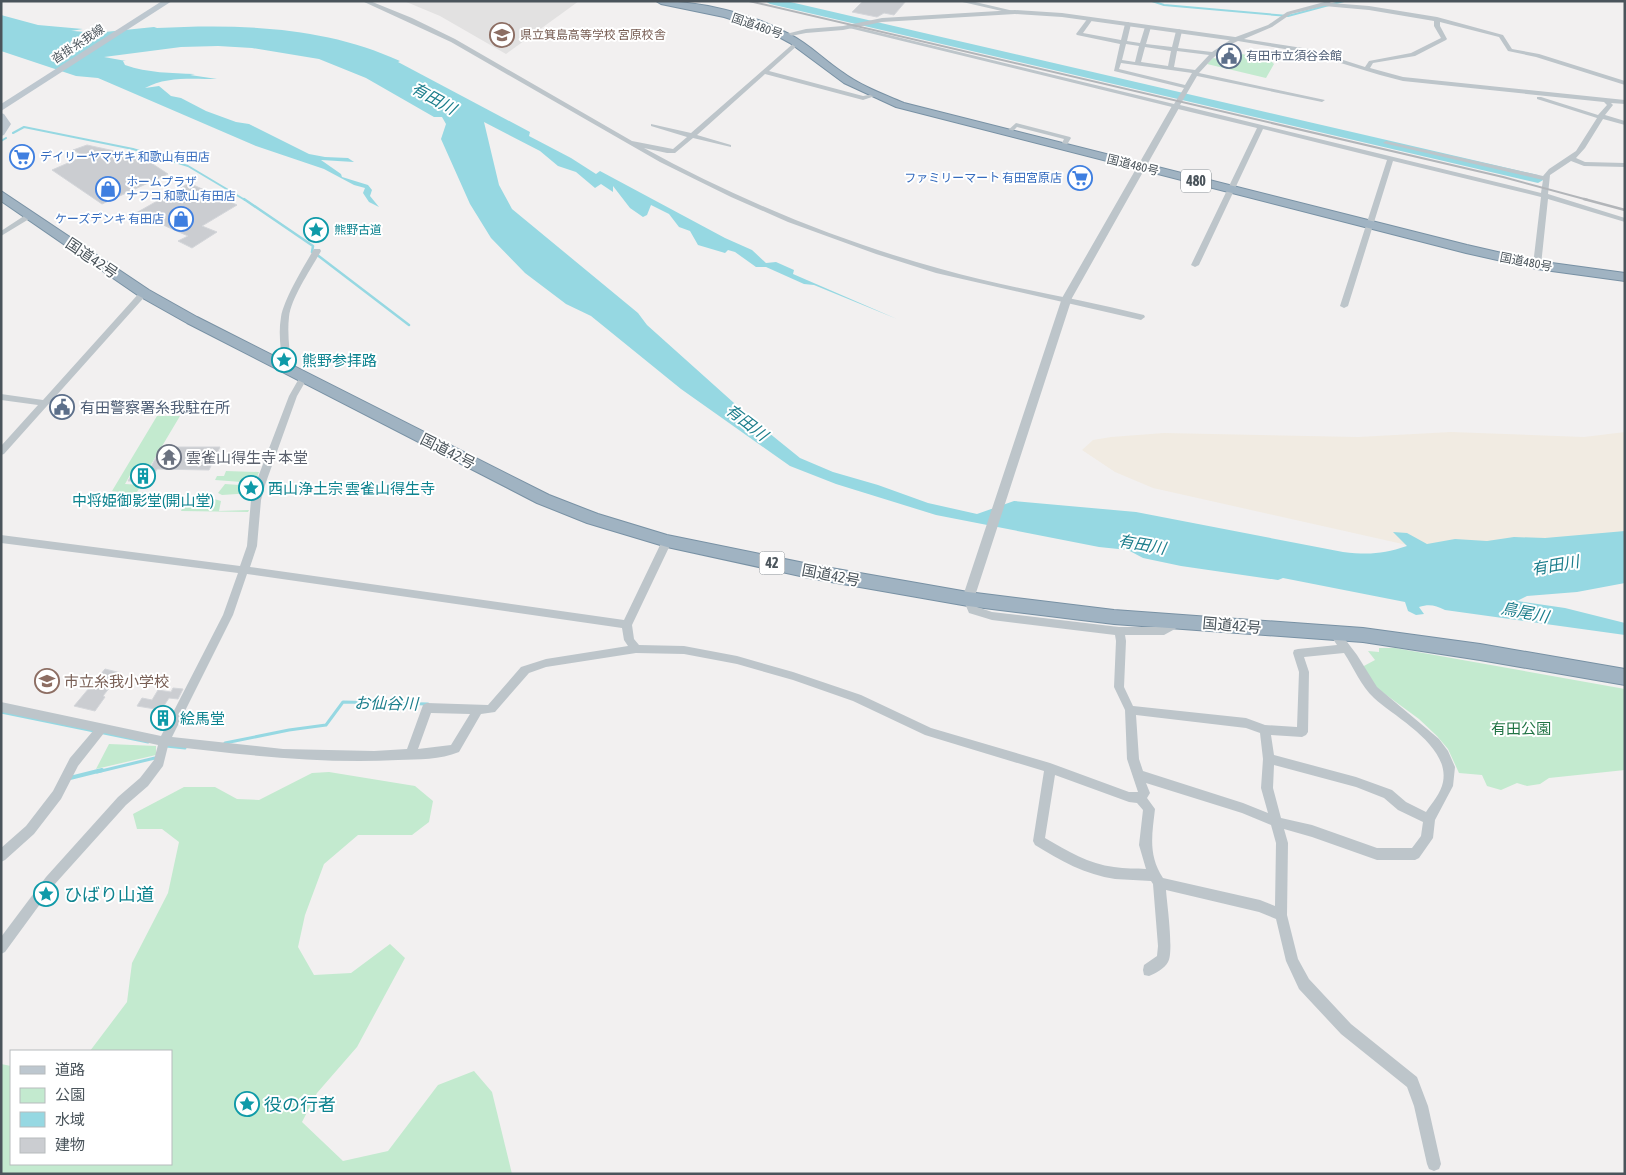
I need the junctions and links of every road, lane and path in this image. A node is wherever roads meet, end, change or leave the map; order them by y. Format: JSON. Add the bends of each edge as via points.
{"nodes":[{"id":1,"x":168,"y":1,"type":"edge"},
{"id":2,"x":365,"y":1,"type":"edge"},
{"id":3,"x":661,"y":1,"type":"edge"},
{"id":4,"x":961,"y":1,"type":"edge"},
{"id":5,"x":1337,"y":1,"type":"edge"},
{"id":6,"x":1323,"y":4,"type":"junction"},
{"id":7,"x":1015,"y":12,"type":"junction"},
{"id":8,"x":1090,"y":19,"type":"junction"},
{"id":9,"x":1437,"y":19,"type":"junction"},
{"id":10,"x":1128,"y":24,"type":"junction"},
{"id":11,"x":848,"y":27,"type":"junction"},
{"id":12,"x":1148,"y":27,"type":"junction"},
{"id":13,"x":1179,"y":32,"type":"junction"},
{"id":14,"x":791,"y":39,"type":"junction"},
{"id":15,"x":1235,"y":39,"type":"junction"},
{"id":16,"x":1123,"y":42,"type":"junction"},
{"id":17,"x":1143,"y":44,"type":"junction"},
{"id":18,"x":1175,"y":49,"type":"junction"},
{"id":19,"x":1213,"y":54,"type":"junction"},
{"id":20,"x":1118,"y":61,"type":"junction"},
{"id":21,"x":1137,"y":64,"type":"junction"},
{"id":22,"x":1170,"y":69,"type":"junction"},
{"id":23,"x":1366,"y":69,"type":"junction"},
{"id":24,"x":764,"y":72,"type":"junction"},
{"id":25,"x":1195,"y":73,"type":"junction"},
{"id":26,"x":1625,"y":83,"type":"edge"},
{"id":27,"x":1187,"y":87,"type":"junction"},
{"id":28,"x":1524,"y":93,"type":"junction"},
{"id":29,"x":873,"y":95,"type":"junction"},
{"id":30,"x":1322,"y":100,"type":"dead end"},
{"id":31,"x":1607,"y":101,"type":"junction"},
{"id":32,"x":1625,"y":102,"type":"edge"},
{"id":33,"x":1176,"y":107,"type":"junction"},
{"id":34,"x":3,"y":108,"type":"edge"},
{"id":35,"x":1599,"y":116,"type":"junction"},
{"id":36,"x":1625,"y":123,"type":"edge"},
{"id":37,"x":653,"y":125,"type":"dead end"},
{"id":38,"x":1261,"y":126,"type":"junction"},
{"id":39,"x":1,"y":133,"type":"edge"},
{"id":40,"x":692,"y":136,"type":"junction"},
{"id":41,"x":626,"y":142,"type":"junction"},
{"id":42,"x":1386,"y":143,"type":"dead end"},
{"id":43,"x":729,"y":146,"type":"dead end"},
{"id":44,"x":1391,"y":158,"type":"junction"},
{"id":45,"x":1572,"y":159,"type":"junction"},
{"id":46,"x":1625,"y":165,"type":"edge"},
{"id":47,"x":1142,"y":167,"type":"junction"},
{"id":48,"x":1546,"y":179,"type":"junction"},
{"id":49,"x":1230,"y":189,"type":"junction"},
{"id":50,"x":1,"y":194,"type":"edge"},
{"id":51,"x":1546,"y":196,"type":"junction"},
{"id":52,"x":30,"y":216,"type":"junction"},
{"id":53,"x":1625,"y":220,"type":"edge"},
{"id":54,"x":1370,"y":225,"type":"junction"},
{"id":55,"x":1,"y":234,"type":"edge"},
{"id":56,"x":317,"y":251,"type":"dead end"},
{"id":57,"x":1195,"y":265,"type":"dead end"},
{"id":58,"x":1537,"y":265,"type":"junction"},
{"id":59,"x":1625,"y":277,"type":"edge"},
{"id":60,"x":144,"y":293,"type":"junction"},
{"id":61,"x":1065,"y":303,"type":"junction"},
{"id":62,"x":1344,"y":306,"type":"dead end"},
{"id":63,"x":1141,"y":317,"type":"dead end"},
{"id":64,"x":287,"y":368,"type":"junction"},
{"id":65,"x":304,"y":377,"type":"junction"},
{"id":66,"x":1,"y":397,"type":"edge"},
{"id":67,"x":46,"y":403,"type":"junction"},
{"id":68,"x":1,"y":452,"type":"edge"},
{"id":69,"x":1,"y":539,"type":"edge"},
{"id":70,"x":667,"y":541,"type":"junction"},
{"id":71,"x":244,"y":570,"type":"junction"},
{"id":72,"x":968,"y":599,"type":"junction"},
{"id":73,"x":1181,"y":621,"type":"junction"},
{"id":74,"x":627,"y":625,"type":"junction"},
{"id":75,"x":1120,"y":632,"type":"junction"},
{"id":76,"x":1334,"y":633,"type":"junction"},
{"id":77,"x":636,"y":649,"type":"junction"},
{"id":78,"x":1346,"y":649,"type":"junction"},
{"id":79,"x":1625,"y":677,"type":"edge"},
{"id":80,"x":1,"y":707,"type":"edge"},
{"id":81,"x":478,"y":710,"type":"junction"},
{"id":82,"x":1130,"y":710,"type":"junction"},
{"id":83,"x":101,"y":729,"type":"junction"},
{"id":84,"x":1265,"y":730,"type":"junction"},
{"id":85,"x":164,"y":741,"type":"junction"},
{"id":86,"x":411,"y":754,"type":"junction"},
{"id":87,"x":1269,"y":759,"type":"junction"},
{"id":88,"x":1050,"y":768,"type":"junction"},
{"id":89,"x":1138,"y":775,"type":"junction"},
{"id":90,"x":1140,"y":798,"type":"junction"},
{"id":91,"x":1429,"y":819,"type":"junction"},
{"id":92,"x":1277,"y":822,"type":"junction"},
{"id":93,"x":1,"y":856,"type":"edge"},
{"id":94,"x":1156,"y":879,"type":"junction"},
{"id":95,"x":1282,"y":915,"type":"junction"},
{"id":96,"x":1,"y":948,"type":"edge"},
{"id":97,"x":1149,"y":970,"type":"dead end"},
{"id":98,"x":1434,"y":1164,"type":"dead end"}],
"edges":[{"from":1,"to":34,"type":"main road","name":"沓掛糸我線"},
{"from":2,"to":41,"type":"street","via":[[447,38]]},
{"from":3,"to":14,"type":"highway","name":"国道480号","number":"480","via":[[747,20]]},
{"from":4,"to":7,"type":"street"},
{"from":5,"to":6,"type":"street"},
{"from":6,"to":9,"type":"street"},
{"from":6,"to":15,"type":"street","via":[[1289,13],[1270,26]]},
{"from":7,"to":8,"type":"street"},
{"from":7,"to":11,"type":"street","via":[[890,19]]},
{"from":8,"to":10,"type":"street"},
{"from":8,"to":16,"type":"street","via":[[1079,34]]},
{"from":9,"to":23,"type":"street","via":[[1444,39],[1413,55],[1371,62]]},
{"from":9,"to":26,"type":"street","via":[[1501,36],[1510,50],[1537,55]]},
{"from":10,"to":12,"type":"street"},
{"from":10,"to":16,"type":"street"},
{"from":11,"to":14,"type":"street","via":[[806,31]]},
{"from":11,"to":33,"type":"street"},
{"from":12,"to":13,"type":"street"},
{"from":12,"to":17,"type":"street"},
{"from":13,"to":15,"type":"street"},
{"from":13,"to":18,"type":"street"},
{"from":14,"to":24,"type":"street"},
{"from":14,"to":29,"type":"highway","name":"国道480号","number":"480"},
{"from":15,"to":19,"type":"street"},
{"from":15,"to":23,"type":"street","via":[[1309,51]]},
{"from":16,"to":17,"type":"street"},
{"from":16,"to":20,"type":"street"},
{"from":17,"to":18,"type":"street"},
{"from":17,"to":21,"type":"street"},
{"from":18,"to":19,"type":"street"},
{"from":18,"to":22,"type":"street"},
{"from":19,"to":25,"type":"street"},
{"from":20,"to":21,"type":"street"},
{"from":20,"to":27,"type":"street","via":[[1117,71]]},
{"from":21,"to":22,"type":"street"},
{"from":22,"to":25,"type":"street"},
{"from":23,"to":28,"type":"street","via":[[1403,79]]},
{"from":24,"to":29,"type":"street","via":[[863,98]]},
{"from":24,"to":40,"type":"street"},
{"from":25,"to":27,"type":"street"},
{"from":25,"to":30,"type":"street"},
{"from":27,"to":33,"type":"street"},
{"from":28,"to":31,"type":"street"},
{"from":28,"to":35,"type":"street"},
{"from":29,"to":47,"type":"highway","name":"国道480号","number":"480","via":[[908,107]]},
{"from":31,"to":32,"type":"street"},
{"from":31,"to":35,"type":"street","via":[[1610,105]]},
{"from":33,"to":38,"type":"street"},
{"from":33,"to":47,"type":"street"},
{"from":34,"to":39,"type":"main road","name":"沓掛糸我線","via":[[7,124]]},
{"from":35,"to":36,"type":"street"},
{"from":35,"to":45,"type":"street","via":[[1582,149]]},
{"from":37,"to":40,"type":"street"},
{"from":38,"to":44,"type":"street"},
{"from":38,"to":49,"type":"street"},
{"from":40,"to":41,"type":"street","via":[[675,151]]},
{"from":40,"to":43,"type":"street"},
{"from":41,"to":61,"type":"street","via":[[704,182],[837,238],[938,270]]},
{"from":42,"to":48,"type":"street"},
{"from":44,"to":51,"type":"street"},
{"from":44,"to":54,"type":"street"},
{"from":45,"to":46,"type":"street","via":[[1584,164]]},
{"from":45,"to":48,"type":"street","via":[[1551,170]]},
{"from":47,"to":49,"type":"highway","name":"国道480号","number":"480"},
{"from":47,"to":61,"type":"street"},
{"from":48,"to":51,"type":"street"},
{"from":49,"to":54,"type":"highway","name":"国道480号","number":"480"},
{"from":49,"to":57,"type":"street"},
{"from":50,"to":52,"type":"highway","name":"国道42号","number":"42"},
{"from":51,"to":53,"type":"street"},
{"from":51,"to":58,"type":"street"},
{"from":52,"to":55,"type":"street"},
{"from":52,"to":60,"type":"highway","name":"国道42号","number":"42"},
{"from":54,"to":58,"type":"highway","name":"国道480号","number":"480"},
{"from":54,"to":62,"type":"street"},
{"from":56,"to":64,"type":"street","via":[[285,316]]},
{"from":58,"to":59,"type":"highway","name":"国道480号","number":"480"},
{"from":60,"to":64,"type":"highway","name":"国道42号","number":"42"},
{"from":60,"to":67,"type":"street"},
{"from":61,"to":63,"type":"street"},
{"from":61,"to":72,"type":"street"},
{"from":64,"to":65,"type":"highway","name":"国道42号","number":"42"},
{"from":65,"to":70,"type":"highway","name":"国道42号","number":"42","via":[[543,499],[593,519]]},
{"from":65,"to":71,"type":"street","via":[[293,396],[260,485],[252,546]]},
{"from":66,"to":67,"type":"street"},
{"from":67,"to":68,"type":"street"},
{"from":69,"to":71,"type":"street"},
{"from":70,"to":72,"type":"highway","name":"国道42号","number":"42","via":[[814,572]]},
{"from":70,"to":74,"type":"street"},
{"from":71,"to":74,"type":"street"},
{"from":71,"to":85,"type":"street","via":[[228,615]]},
{"from":72,"to":73,"type":"highway","name":"国道42号","number":"42","via":[[1114,617]]},
{"from":72,"to":75,"type":"street","via":[[973,610],[992,616]]},
{"from":73,"to":75,"type":"street","via":[[1164,632]]},
{"from":73,"to":76,"type":"highway","name":"国道42号","number":"42"},
{"from":74,"to":77,"type":"street","via":[[628,640]]},
{"from":75,"to":82,"type":"street","via":[[1119,687]]},
{"from":76,"to":78,"type":"street"},
{"from":76,"to":79,"type":"highway","name":"国道42号","number":"42","via":[[1480,652]]},
{"from":77,"to":81,"type":"street","via":[[575,657],[525,670],[491,709]]},
{"from":77,"to":88,"type":"street","via":[[684,650],[755,665],[857,698],[929,732]]},
{"from":78,"to":84,"type":"street","via":[[1298,653],[1304,672],[1302,732]]},
{"from":78,"to":91,"type":"street","via":[[1367,684],[1426,732],[1444,758],[1449,772],[1448,782]]},
{"from":80,"to":83,"type":"street"},
{"from":81,"to":86,"type":"street","via":[[455,749]]},
{"from":81,"to":86,"type":"street","via":[[427,708]]},
{"from":82,"to":84,"type":"street","via":[[1246,723]]},
{"from":82,"to":89,"type":"street","via":[[1133,759]]},
{"from":83,"to":85,"type":"street"},
{"from":83,"to":93,"type":"street","via":[[74,762],[57,795],[30,830]]},
{"from":84,"to":87,"type":"street"},
{"from":85,"to":86,"type":"street","via":[[283,754]]},
{"from":85,"to":96,"type":"street","via":[[159,762],[144,782],[122,801],[50,881]]},
{"from":87,"to":91,"type":"street","via":[[1356,782],[1388,794],[1402,806]]},
{"from":87,"to":92,"type":"street","via":[[1267,788]]},
{"from":88,"to":90,"type":"street","via":[[1129,797]]},
{"from":88,"to":94,"type":"street","via":[[1039,841],[1092,867]]},
{"from":89,"to":90,"type":"street","via":[[1144,793]]},
{"from":89,"to":92,"type":"street"},
{"from":90,"to":94,"type":"street","via":[[1149,809],[1145,845]]},
{"from":91,"to":92,"type":"street","via":[[1427,838],[1415,854],[1405,855],[1377,854]]},
{"from":92,"to":95,"type":"street","via":[[1282,843]]},
{"from":94,"to":95,"type":"street","via":[[1260,906]]},
{"from":94,"to":97,"type":"street","via":[[1164,946],[1163,959]]},
{"from":95,"to":98,"type":"street","via":[[1292,961],[1304,984],[1346,1029],[1412,1082]]}]}
